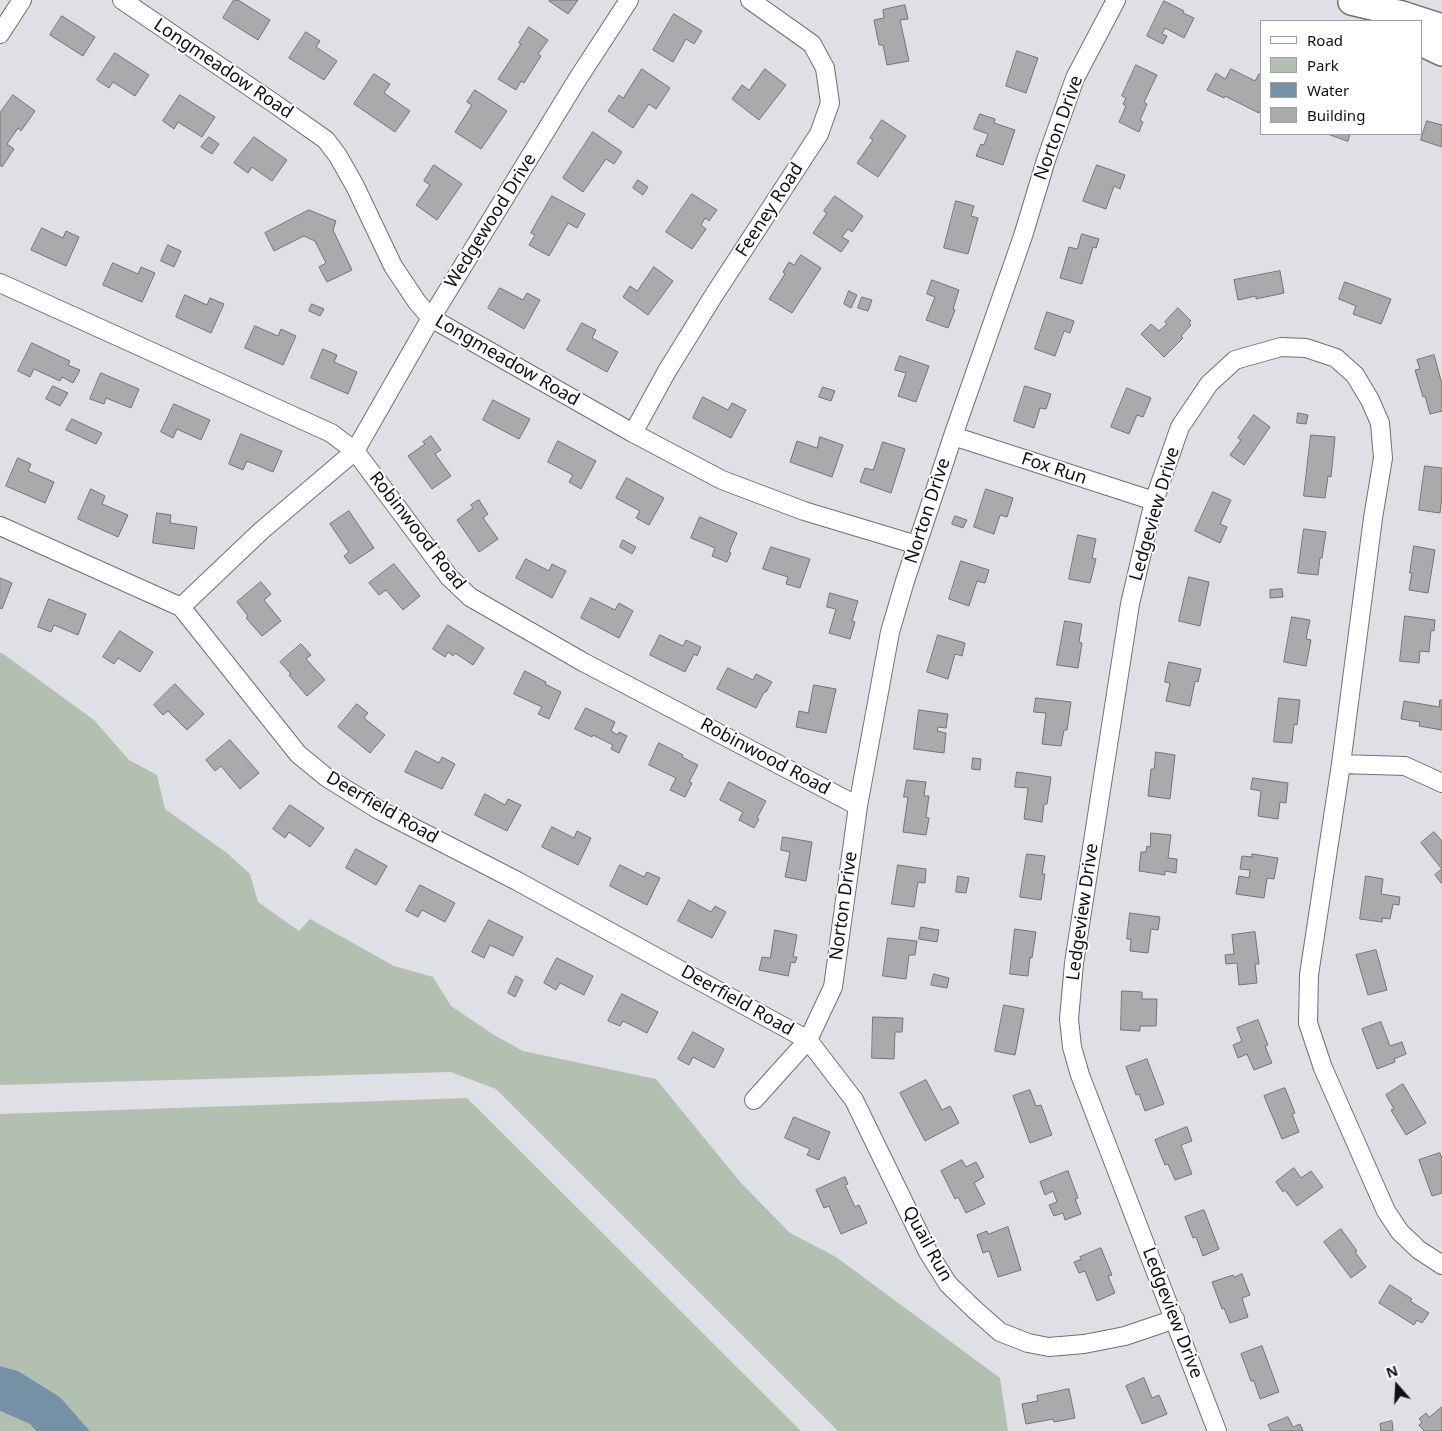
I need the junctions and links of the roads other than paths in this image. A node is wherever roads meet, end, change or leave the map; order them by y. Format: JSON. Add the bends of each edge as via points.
{"nodes":[{"id":1,"x":22,"y":0,"type":"edge"},
{"id":2,"x":122,"y":0,"type":"edge"},
{"id":3,"x":630,"y":0,"type":"edge"},
{"id":4,"x":750,"y":0,"type":"edge"},
{"id":5,"x":1116,"y":0,"type":"edge"},
{"id":6,"x":1349,"y":1,"type":"edge"},
{"id":7,"x":1380,"y":20,"type":"edge"},
{"id":8,"x":1420,"y":20,"type":"edge"},
{"id":9,"x":1422,"y":20,"type":"edge"},
{"id":10,"x":1442,"y":27,"type":"edge"},
{"id":11,"x":0,"y":34,"type":"edge"},
{"id":12,"x":1422,"y":44,"type":"edge"},
{"id":13,"x":1442,"y":54,"type":"edge"},
{"id":14,"x":0,"y":283,"type":"edge"},
{"id":15,"x":431,"y":318,"type":"junction"},
{"id":16,"x":633,"y":433,"type":"junction"},
{"id":17,"x":953,"y":436,"type":"junction"},
{"id":18,"x":355,"y":451,"type":"junction"},
{"id":19,"x":1154,"y":501,"type":"junction"},
{"id":20,"x":0,"y":526,"type":"edge"},
{"id":21,"x":917,"y":545,"type":"junction"},
{"id":22,"x":181,"y":607,"type":"junction"},
{"id":23,"x":1340,"y":764,"type":"junction"},
{"id":24,"x":1442,"y":783,"type":"edge"},
{"id":25,"x":858,"y":806,"type":"junction"},
{"id":26,"x":808,"y":1040,"type":"junction"},
{"id":27,"x":754,"y":1100,"type":"dead end"},
{"id":28,"x":1442,"y":1265,"type":"edge"},
{"id":29,"x":1175,"y":1319,"type":"junction"},
{"id":30,"x":1217,"y":1431,"type":"edge"}],
"edges":[{"from":1,"to":11,"type":"street"},
{"from":2,"to":15,"type":"street","name":"Longmeadow Road","via":[[326,140],[355,186],[393,266]]},
{"from":3,"to":15,"type":"street","name":"Wedgewood Drive"},
{"from":4,"to":16,"type":"street","name":"Feeney Road","via":[[812,44],[825,68],[830,103],[820,134],[714,295]]},
{"from":5,"to":17,"type":"street","name":"Norton Drive","via":[[1076,78]]},
{"from":6,"to":7,"type":"main road"},
{"from":6,"to":8,"type":"main road"},
{"from":9,"to":10,"type":"main road"},
{"from":12,"to":13,"type":"main road"},
{"from":14,"to":18,"type":"street","name":"Robinwood Road","via":[[331,433]]},
{"from":15,"to":16,"type":"street","name":"Longmeadow Road"},
{"from":15,"to":18,"type":"street","name":"Wedgewood Drive"},
{"from":16,"to":21,"type":"street","name":"Longmeadow Road","via":[[722,480],[804,511]]},
{"from":17,"to":19,"type":"street","name":"Fox Run"},
{"from":17,"to":21,"type":"street","name":"Norton Drive"},
{"from":18,"to":22,"type":"street","name":"Wedgewood Drive"},
{"from":18,"to":25,"type":"street","name":"Robinwood Road","via":[[450,577],[470,597],[583,662]]},
{"from":19,"to":23,"type":"street","name":"Ledgeview Drive","via":[[1180,426],[1209,384],[1234,360],[1281,347],[1306,348],[1336,358],[1355,375],[1380,423],[1383,458]]},
{"from":19,"to":29,"type":"street","name":"Ledgeview Drive","via":[[1130,604],[1074,963],[1069,1019],[1080,1075]]},
{"from":20,"to":22,"type":"street","name":"Deerfield Road"},
{"from":21,"to":25,"type":"street","name":"Norton Drive","via":[[890,632]]},
{"from":22,"to":26,"type":"street","name":"Deerfield Road","via":[[298,754],[326,777],[379,810],[517,881]]},
{"from":23,"to":24,"type":"street","via":[[1405,766]]},
{"from":23,"to":28,"type":"street","name":"Ledgeview Drive","via":[[1309,975],[1308,1023],[1323,1068],[1386,1210],[1400,1232]]},
{"from":25,"to":26,"type":"street","name":"Norton Drive","via":[[833,987]]},
{"from":26,"to":27,"type":"street","name":"Norton Drive"},
{"from":26,"to":29,"type":"street","name":"Quail Run","via":[[854,1100],[928,1252],[948,1284],[1000,1332],[1049,1347],[1125,1336]]},
{"from":29,"to":30,"type":"street","name":"Ledgeview Drive"}]}
